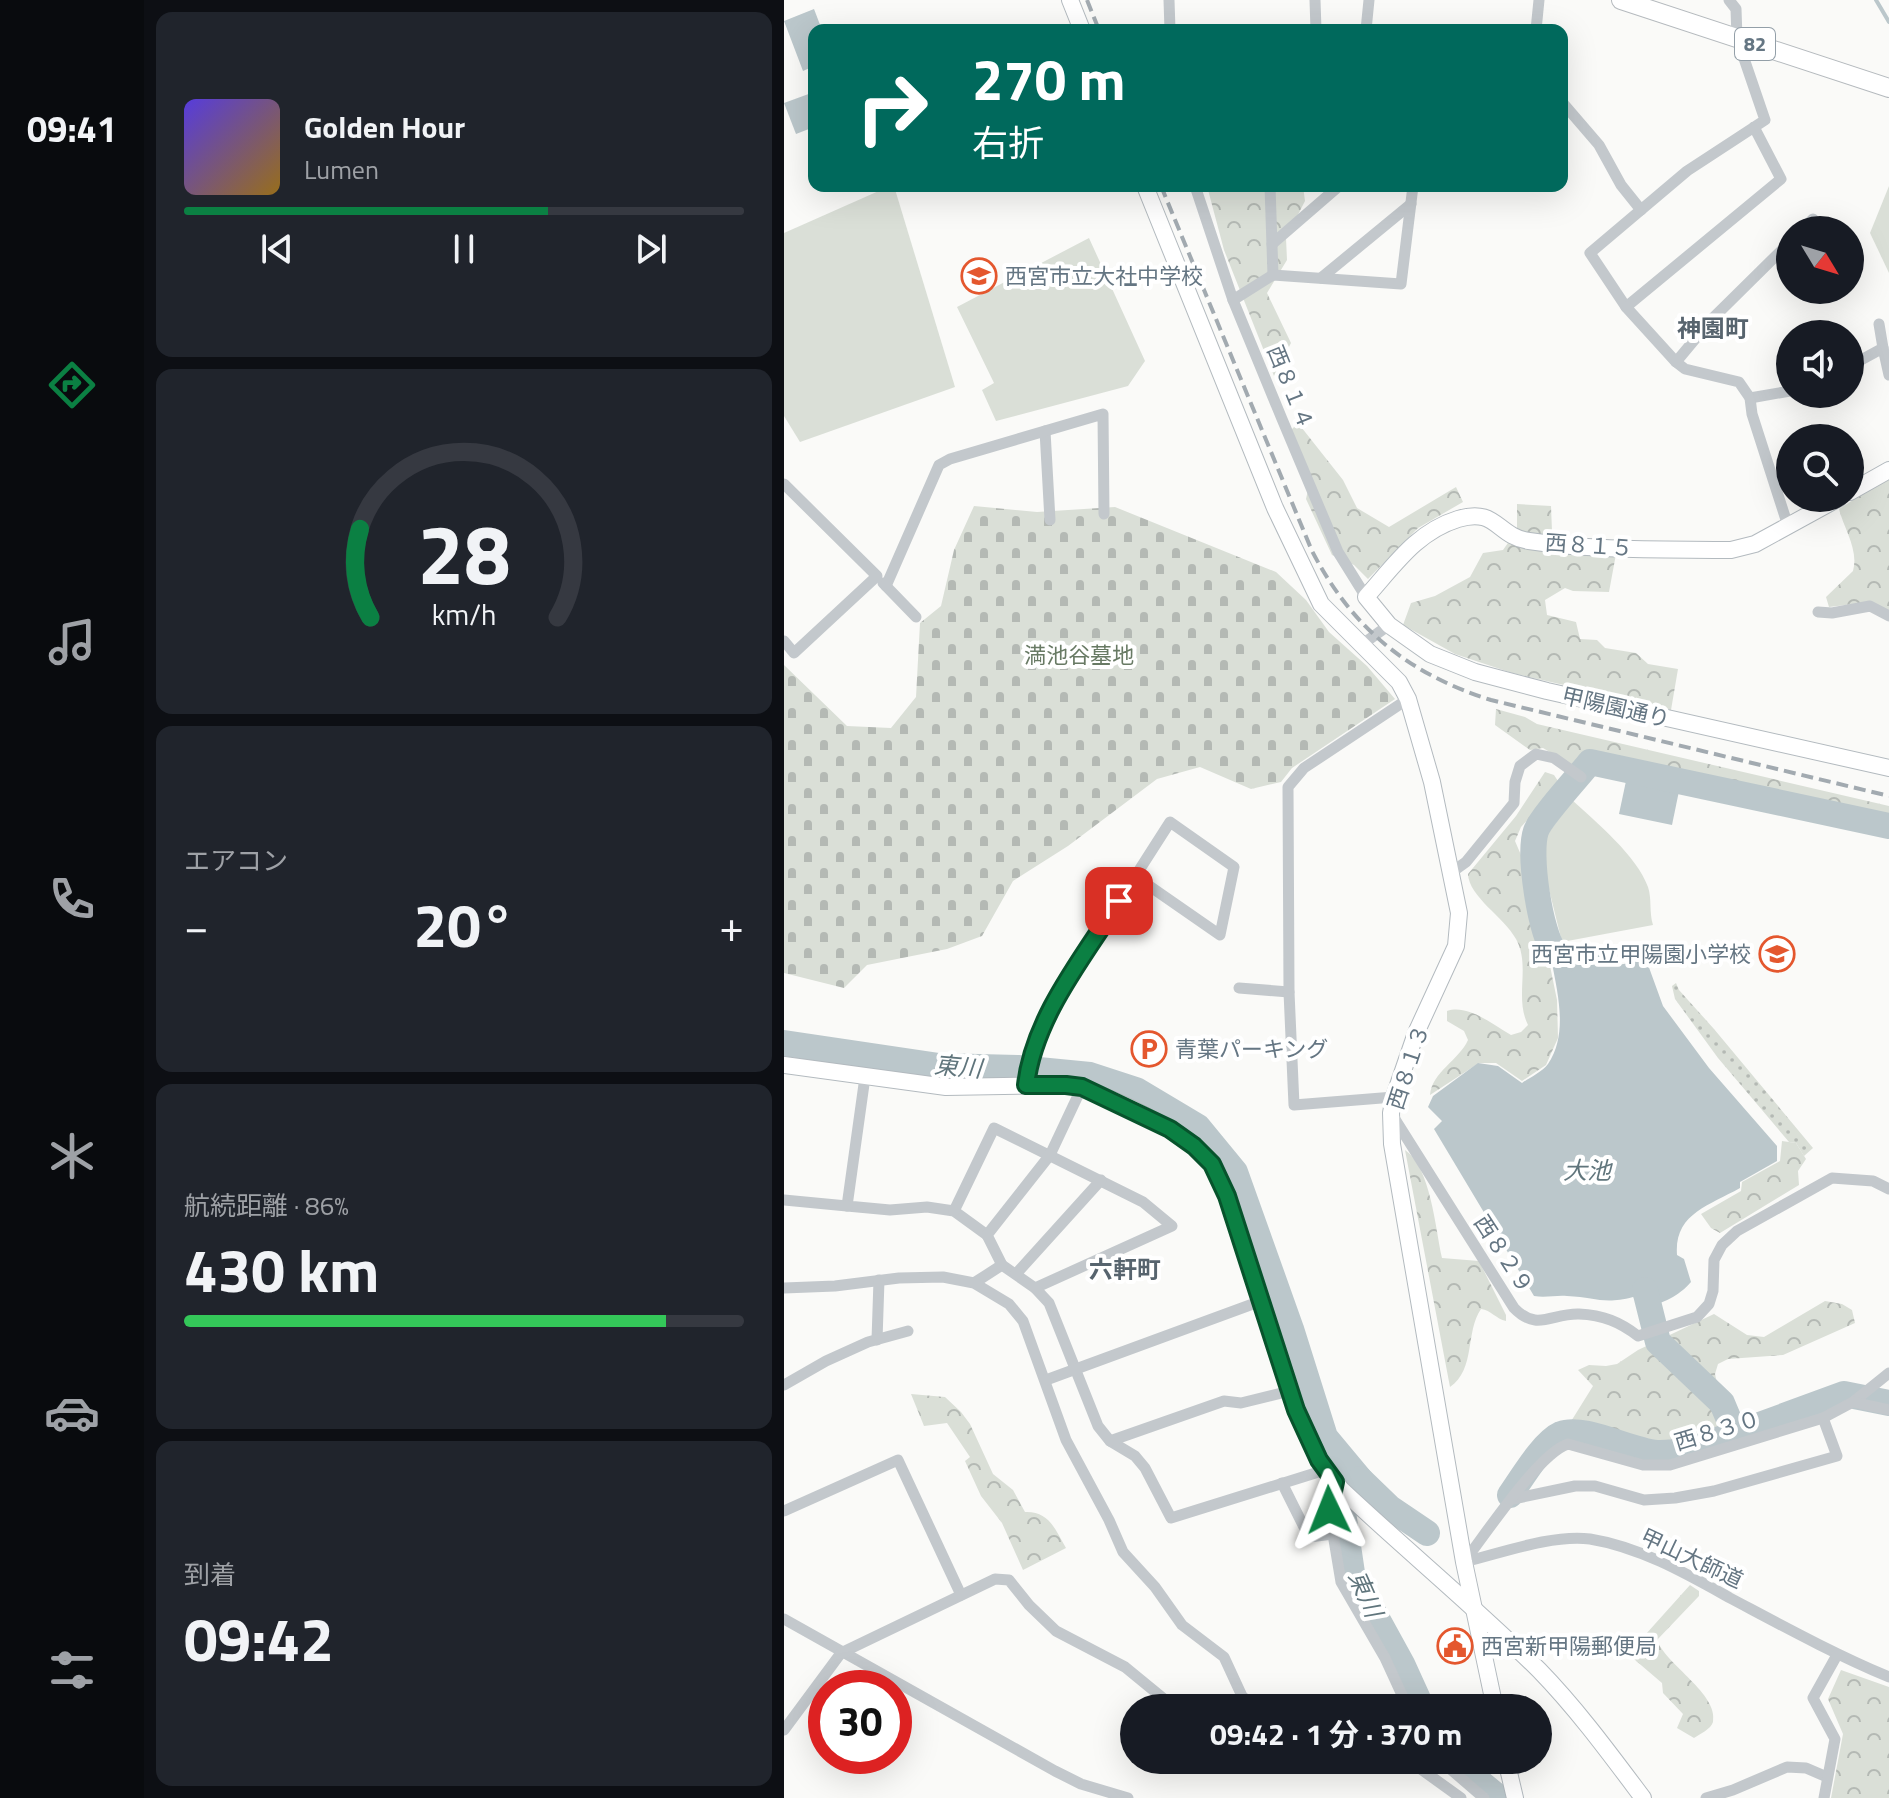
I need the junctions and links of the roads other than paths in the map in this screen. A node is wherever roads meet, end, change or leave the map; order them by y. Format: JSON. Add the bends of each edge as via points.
{"nodes":[{"id":1,"x":1070,"y":0,"type":"edge"},
{"id":2,"x":1169,"y":0,"type":"edge"},
{"id":3,"x":1315,"y":0,"type":"edge"},
{"id":4,"x":1369,"y":0,"type":"edge"},
{"id":5,"x":1539,"y":0,"type":"edge"},
{"id":6,"x":1621,"y":0,"type":"edge"},
{"id":7,"x":1729,"y":0,"type":"edge"},
{"id":8,"x":1652,"y":5,"type":"edge"},
{"id":9,"x":1080,"y":24,"type":"edge"},
{"id":10,"x":1170,"y":24,"type":"edge"},
{"id":11,"x":1316,"y":24,"type":"edge"},
{"id":12,"x":1367,"y":24,"type":"edge"},
{"id":13,"x":1537,"y":24,"type":"edge"},
{"id":14,"x":1737,"y":38,"type":"junction"},
{"id":15,"x":1889,"y":88,"type":"edge"},
{"id":16,"x":1568,"y":109,"type":"edge"},
{"id":17,"x":1754,"y":127,"type":"junction"},
{"id":18,"x":1147,"y":192,"type":"edge"},
{"id":19,"x":1197,"y":192,"type":"edge"},
{"id":20,"x":1270,"y":192,"type":"edge"},
{"id":21,"x":1332,"y":192,"type":"edge"},
{"id":22,"x":1412,"y":192,"type":"edge"},
{"id":23,"x":1411,"y":204,"type":"junction"},
{"id":24,"x":1641,"y":210,"type":"junction"},
{"id":25,"x":1272,"y":244,"type":"junction"},
{"id":26,"x":1776,"y":256,"type":"edge"},
{"id":27,"x":1273,"y":275,"type":"junction"},
{"id":28,"x":1321,"y":278,"type":"junction"},
{"id":29,"x":1233,"y":300,"type":"junction"},
{"id":30,"x":1626,"y":307,"type":"junction"},
{"id":31,"x":1879,"y":324,"type":"dead end"},
{"id":32,"x":1883,"y":348,"type":"junction"},
{"id":33,"x":1864,"y":358,"type":"edge"},
{"id":34,"x":1676,"y":362,"type":"junction"},
{"id":35,"x":1889,"y":375,"type":"edge"},
{"id":36,"x":1776,"y":393,"type":"edge"},
{"id":37,"x":1750,"y":398,"type":"junction"},
{"id":38,"x":1045,"y":431,"type":"junction"},
{"id":39,"x":1889,"y":470,"type":"edge"},
{"id":40,"x":784,"y":484,"type":"edge"},
{"id":41,"x":1864,"y":484,"type":"edge"},
{"id":42,"x":1814,"y":512,"type":"edge"},
{"id":43,"x":1104,"y":514,"type":"dead end"},
{"id":44,"x":1050,"y":520,"type":"dead end"},
{"id":45,"x":1788,"y":526,"type":"junction"},
{"id":46,"x":877,"y":576,"type":"junction"},
{"id":47,"x":886,"y":586,"type":"junction"},
{"id":48,"x":1366,"y":597,"type":"junction"},
{"id":49,"x":1818,"y":612,"type":"dead end"},
{"id":50,"x":1889,"y":616,"type":"edge"},
{"id":51,"x":916,"y":617,"type":"dead end"},
{"id":52,"x":1389,"y":625,"type":"junction"},
{"id":53,"x":784,"y":641,"type":"edge"},
{"id":54,"x":1360,"y":646,"type":"junction"},
{"id":55,"x":1408,"y":699,"type":"junction"},
{"id":56,"x":1889,"y":768,"type":"edge"},
{"id":57,"x":1581,"y":777,"type":"dead end"},
{"id":58,"x":1452,"y":872,"type":"junction"},
{"id":59,"x":1135,"y":876,"type":"junction"},
{"id":60,"x":1239,"y":988,"type":"dead end"},
{"id":61,"x":1289,"y":992,"type":"junction"},
{"id":62,"x":784,"y":1066,"type":"edge"},
{"id":63,"x":865,"y":1077,"type":"junction"},
{"id":64,"x":1026,"y":1085,"type":"junction"},
{"id":65,"x":1082,"y":1087,"type":"junction"},
{"id":66,"x":1393,"y":1105,"type":"junction"},
{"id":67,"x":1050,"y":1155,"type":"junction"},
{"id":68,"x":1101,"y":1180,"type":"junction"},
{"id":69,"x":1889,"y":1189,"type":"edge"},
{"id":70,"x":784,"y":1200,"type":"edge"},
{"id":71,"x":847,"y":1206,"type":"junction"},
{"id":72,"x":954,"y":1211,"type":"junction"},
{"id":73,"x":987,"y":1235,"type":"junction"},
{"id":74,"x":1002,"y":1265,"type":"junction"},
{"id":75,"x":1016,"y":1274,"type":"junction"},
{"id":76,"x":879,"y":1280,"type":"junction"},
{"id":77,"x":974,"y":1283,"type":"junction"},
{"id":78,"x":784,"y":1288,"type":"edge"},
{"id":79,"x":1035,"y":1288,"type":"junction"},
{"id":80,"x":1261,"y":1301,"type":"junction"},
{"id":81,"x":908,"y":1331,"type":"dead end"},
{"id":82,"x":877,"y":1340,"type":"junction"},
{"id":83,"x":1074,"y":1370,"type":"junction"},
{"id":84,"x":1889,"y":1373,"type":"edge"},
{"id":85,"x":1046,"y":1380,"type":"junction"},
{"id":86,"x":784,"y":1385,"type":"edge"},
{"id":87,"x":1290,"y":1391,"type":"junction"},
{"id":88,"x":1857,"y":1399,"type":"junction"},
{"id":89,"x":1889,"y":1410,"type":"edge"},
{"id":90,"x":1823,"y":1418,"type":"junction"},
{"id":91,"x":1110,"y":1441,"type":"junction"},
{"id":92,"x":1282,"y":1483,"type":"junction"},
{"id":93,"x":1340,"y":1486,"type":"junction"},
{"id":94,"x":1513,"y":1499,"type":"junction"},
{"id":95,"x":784,"y":1511,"type":"edge"},
{"id":96,"x":1333,"y":1534,"type":"junction"},
{"id":97,"x":1464,"y":1562,"type":"junction"},
{"id":98,"x":961,"y":1595,"type":"junction"},
{"id":99,"x":1473,"y":1607,"type":"junction"},
{"id":100,"x":784,"y":1619,"type":"edge"},
{"id":101,"x":841,"y":1653,"type":"junction"},
{"id":102,"x":1837,"y":1655,"type":"junction"},
{"id":103,"x":1889,"y":1677,"type":"edge"},
{"id":104,"x":1158,"y":1694,"type":"edge"},
{"id":105,"x":1241,"y":1694,"type":"edge"},
{"id":106,"x":1402,"y":1694,"type":"edge"},
{"id":107,"x":1492,"y":1694,"type":"edge"},
{"id":108,"x":784,"y":1730,"type":"edge"},
{"id":109,"x":1430,"y":1774,"type":"edge"},
{"id":110,"x":1450,"y":1774,"type":"edge"},
{"id":111,"x":1509,"y":1774,"type":"edge"},
{"id":112,"x":1827,"y":1777,"type":"junction"},
{"id":113,"x":1462,"y":1792,"type":"edge"},
{"id":114,"x":1128,"y":1798,"type":"edge"},
{"id":115,"x":1484,"y":1798,"type":"edge"},
{"id":116,"x":1515,"y":1798,"type":"edge"},
{"id":117,"x":1643,"y":1798,"type":"edge"},
{"id":118,"x":1706,"y":1798,"type":"edge"},
{"id":119,"x":1824,"y":1798,"type":"edge"}],
"edges":[{"from":1,"to":9,"type":"street"},
{"from":2,"to":10,"type":"street"},
{"from":3,"to":11,"type":"street"},
{"from":4,"to":12,"type":"street"},
{"from":5,"to":13,"type":"street"},
{"from":6,"to":8,"type":"main road","number":"82"},
{"from":7,"to":14,"type":"street","via":[[1736,9]]},
{"from":8,"to":14,"type":"main road","number":"82"},
{"from":14,"to":15,"type":"main road","number":"82"},
{"from":14,"to":17,"type":"street","via":[[1765,120]]},
{"from":16,"to":24,"type":"street","via":[[1599,145]]},
{"from":17,"to":24,"type":"street","via":[[1687,171]]},
{"from":17,"to":30,"type":"street","via":[[1781,179]]},
{"from":18,"to":54,"type":"street","name":"西８１３","via":[[1275,508],[1321,604]]},
{"from":19,"to":29,"type":"street","name":"西８１４"},
{"from":20,"to":25,"type":"street"},
{"from":21,"to":25,"type":"street"},
{"from":22,"to":23,"type":"street"},
{"from":23,"to":28,"type":"street"},
{"from":23,"to":28,"type":"street","via":[[1401,284]]},
{"from":24,"to":30,"type":"street","via":[[1590,253]]},
{"from":25,"to":27,"type":"street"},
{"from":26,"to":34,"type":"street"},
{"from":27,"to":28,"type":"street"},
{"from":27,"to":29,"type":"street"},
{"from":29,"to":48,"type":"street","name":"西８１４","via":[[1338,552]]},
{"from":30,"to":34,"type":"street"},
{"from":31,"to":32,"type":"street"},
{"from":32,"to":33,"type":"street"},
{"from":32,"to":35,"type":"street"},
{"from":34,"to":37,"type":"street","via":[[1739,382]]},
{"from":36,"to":37,"type":"street"},
{"from":37,"to":45,"type":"street"},
{"from":38,"to":43,"type":"street","via":[[1103,414]]},
{"from":38,"to":44,"type":"street"},
{"from":38,"to":47,"type":"street","via":[[939,465]]},
{"from":39,"to":41,"type":"street"},
{"from":40,"to":46,"type":"street"},
{"from":42,"to":45,"type":"street","name":"西８１５"},
{"from":45,"to":48,"type":"street","name":"西８１５","via":[[1731,550],[1660,549],[1525,540],[1484,516],[1470,517],[1423,534]]},
{"from":46,"to":47,"type":"street"},
{"from":46,"to":53,"type":"street","via":[[794,653]]},
{"from":47,"to":51,"type":"street"},
{"from":48,"to":52,"type":"street","name":"甲陽園通り"},
{"from":49,"to":50,"type":"street","via":[[1870,606]]},
{"from":52,"to":54,"type":"street"},
{"from":52,"to":56,"type":"street","name":"甲陽園通り","via":[[1430,654],[1475,672]]},
{"from":54,"to":55,"type":"street","name":"西８１３","via":[[1392,673]]},
{"from":55,"to":58,"type":"street","name":"西８１３"},
{"from":55,"to":61,"type":"street","via":[[1304,768],[1288,787]]},
{"from":57,"to":58,"type":"street","via":[[1554,758],[1536,754],[1520,766],[1514,803]]},
{"from":58,"to":66,"type":"street","name":"西８１３","via":[[1459,913],[1456,946],[1416,1033]]},
{"from":59,"to":59,"type":"street","via":[[1170,822],[1234,867],[1220,935]]},
{"from":59,"to":64,"type":"street","via":[[1054,1003],[1029,1059]]},
{"from":60,"to":61,"type":"street"},
{"from":61,"to":66,"type":"street","via":[[1294,1105]]},
{"from":62,"to":63,"type":"street"},
{"from":63,"to":64,"type":"street","via":[[946,1087]]},
{"from":63,"to":71,"type":"street"},
{"from":64,"to":65,"type":"street"},
{"from":65,"to":67,"type":"street"},
{"from":65,"to":80,"type":"street","via":[[1170,1129],[1212,1164]]},
{"from":66,"to":69,"type":"street","name":"西８２９","via":[[1525,1319],[1577,1314],[1619,1321],[1638,1336],[1697,1317],[1713,1291],[1714,1260],[1737,1231],[1832,1178],[1873,1181]]},
{"from":66,"to":97,"type":"street","name":"西８１３","via":[[1392,1144]]},
{"from":67,"to":68,"type":"street"},
{"from":67,"to":72,"type":"street","via":[[994,1128]]},
{"from":67,"to":73,"type":"street"},
{"from":68,"to":75,"type":"street"},
{"from":68,"to":79,"type":"street","via":[[1143,1202],[1172,1226]]},
{"from":70,"to":71,"type":"street"},
{"from":71,"to":72,"type":"street"},
{"from":72,"to":73,"type":"street"},
{"from":73,"to":74,"type":"street"},
{"from":74,"to":75,"type":"street"},
{"from":74,"to":77,"type":"street"},
{"from":75,"to":79,"type":"street"},
{"from":76,"to":77,"type":"street","via":[[943,1277]]},
{"from":76,"to":78,"type":"street"},
{"from":76,"to":82,"type":"street"},
{"from":77,"to":85,"type":"street","via":[[1009,1304],[1023,1321]]},
{"from":79,"to":83,"type":"street","via":[[1049,1303]]},
{"from":80,"to":83,"type":"street"},
{"from":80,"to":87,"type":"street"},
{"from":81,"to":82,"type":"street"},
{"from":82,"to":86,"type":"street"},
{"from":83,"to":85,"type":"street"},
{"from":83,"to":91,"type":"street"},
{"from":84,"to":88,"type":"street","name":"西８３０"},
{"from":85,"to":105,"type":"street","via":[[1066,1440],[1123,1552],[1182,1625],[1224,1657]]},
{"from":87,"to":91,"type":"street","via":[[1241,1403],[1224,1401]]},
{"from":87,"to":93,"type":"street"},
{"from":88,"to":89,"type":"street"},
{"from":88,"to":90,"type":"street","name":"西８３０"},
{"from":90,"to":94,"type":"street","name":"西８３０","via":[[1670,1465],[1643,1465],[1568,1444],[1536,1466]]},
{"from":90,"to":94,"type":"street","via":[[1837,1456],[1714,1491],[1644,1500],[1575,1486]]},
{"from":91,"to":92,"type":"street","via":[[1145,1468],[1171,1518]]},
{"from":92,"to":93,"type":"street"},
{"from":92,"to":96,"type":"street","via":[[1309,1537]]},
{"from":93,"to":96,"type":"street","via":[[1329,1510]]},
{"from":93,"to":99,"type":"street"},
{"from":94,"to":97,"type":"street","name":"西８３０"},
{"from":95,"to":98,"type":"street","via":[[898,1460]]},
{"from":96,"to":106,"type":"street","via":[[1341,1582]]},
{"from":97,"to":99,"type":"street","name":"西８１３"},
{"from":97,"to":102,"type":"street","name":"甲山大師道","via":[[1549,1541],[1588,1539],[1662,1562]]},
{"from":98,"to":101,"type":"street"},
{"from":98,"to":104,"type":"street","via":[[995,1579],[1009,1580],[1056,1631],[1125,1667]]},
{"from":99,"to":107,"type":"street","name":"西８１３"},
{"from":99,"to":117,"type":"street","via":[[1575,1710]]},
{"from":100,"to":101,"type":"street"},
{"from":101,"to":108,"type":"street"},
{"from":101,"to":114,"type":"street","via":[[1081,1784]]},
{"from":102,"to":103,"type":"street","name":"甲山大師道"},
{"from":102,"to":112,"type":"street","via":[[1813,1698],[1835,1739]]},
{"from":109,"to":113,"type":"street"},
{"from":110,"to":113,"type":"street"},
{"from":111,"to":116,"type":"street"},
{"from":112,"to":118,"type":"street","via":[[1787,1767]]},
{"from":112,"to":119,"type":"street"},
{"from":113,"to":115,"type":"street"}]}
